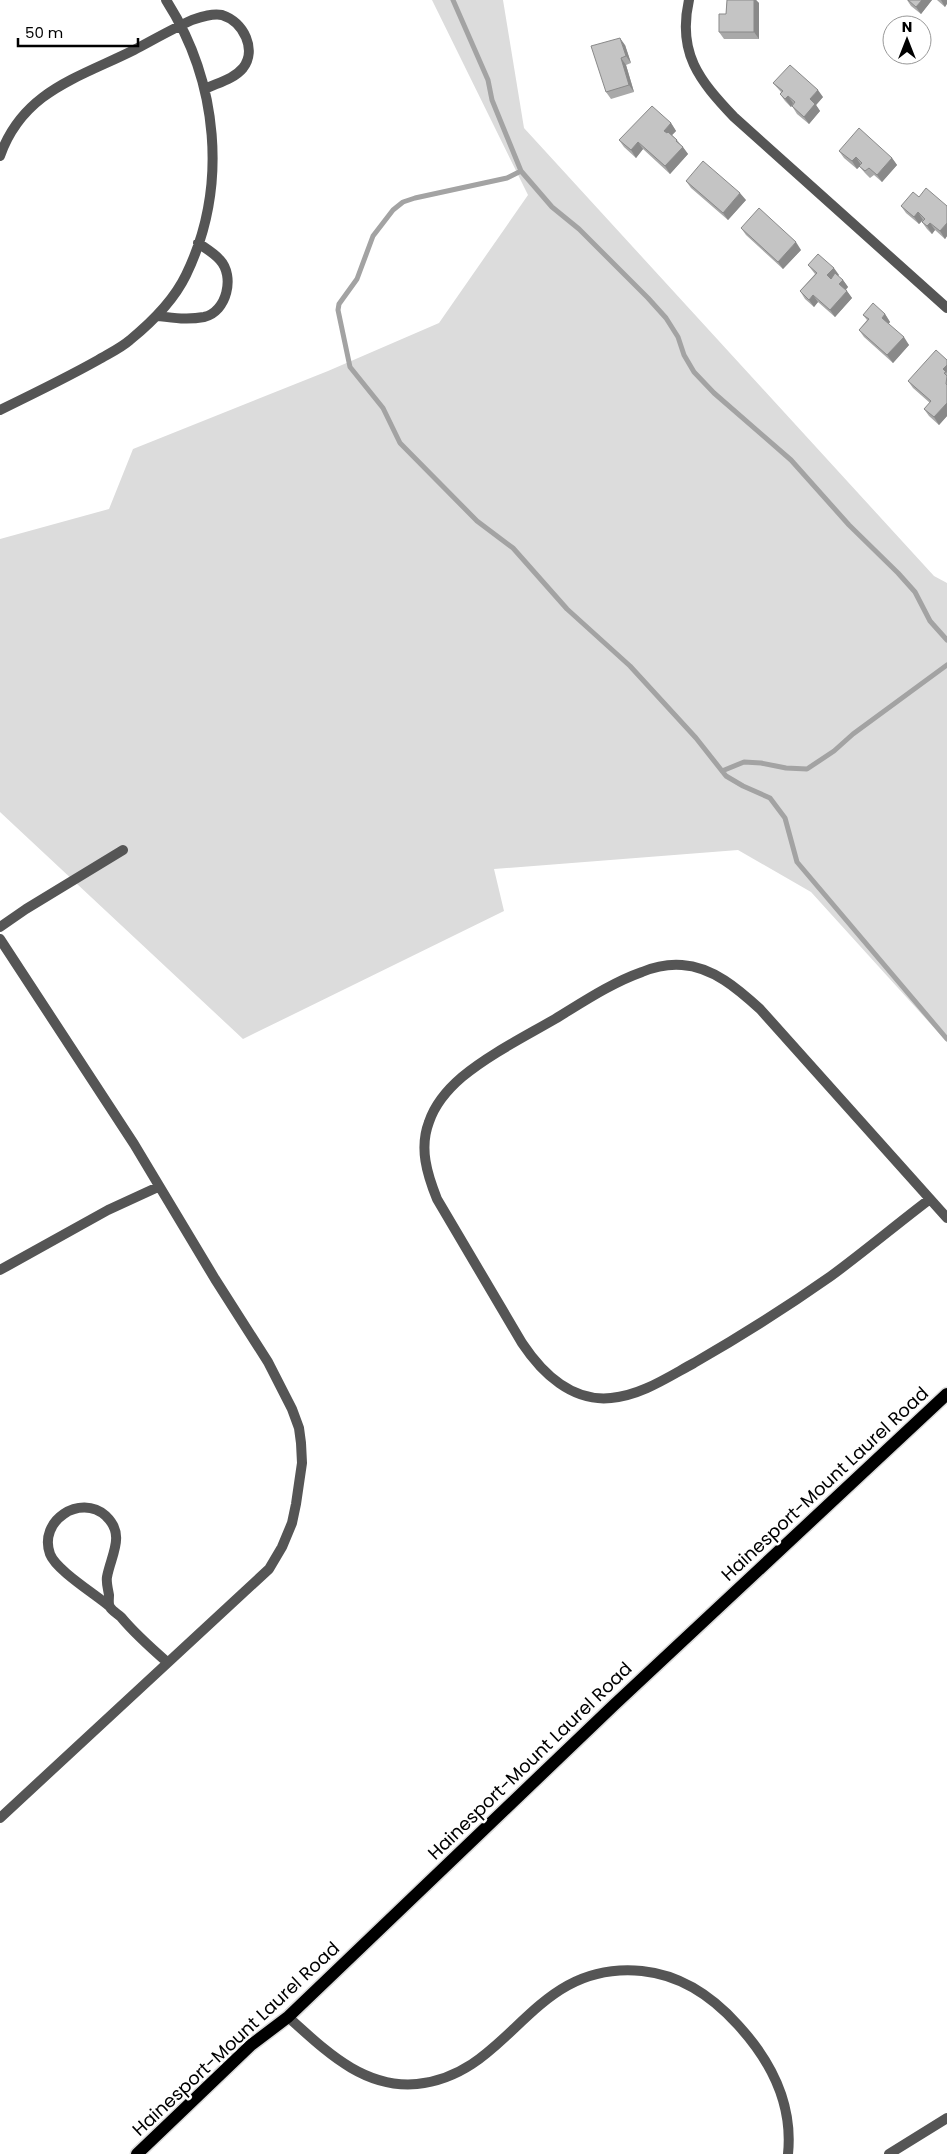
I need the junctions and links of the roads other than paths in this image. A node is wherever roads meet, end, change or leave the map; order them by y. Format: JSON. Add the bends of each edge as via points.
{"nodes":[{"id":1,"x":166,"y":0,"type":"edge"},
{"id":2,"x":689,"y":0,"type":"edge"},
{"id":3,"x":181,"y":25,"type":"junction"},
{"id":4,"x":205,"y":89,"type":"junction"},
{"id":5,"x":0,"y":156,"type":"edge"},
{"id":6,"x":198,"y":243,"type":"junction"},
{"id":7,"x":947,"y":308,"type":"edge"},
{"id":8,"x":157,"y":316,"type":"junction"},
{"id":9,"x":0,"y":410,"type":"edge"},
{"id":10,"x":123,"y":850,"type":"dead end"},
{"id":11,"x":0,"y":927,"type":"edge"},
{"id":12,"x":0,"y":939,"type":"edge"},
{"id":13,"x":158,"y":1187,"type":"junction"},
{"id":14,"x":930,"y":1199,"type":"junction"},
{"id":15,"x":947,"y":1218,"type":"edge"},
{"id":16,"x":0,"y":1270,"type":"edge"},
{"id":17,"x":947,"y":1394,"type":"edge"},
{"id":18,"x":110,"y":1606,"type":"junction"},
{"id":19,"x":167,"y":1662,"type":"junction"},
{"id":20,"x":1,"y":1816,"type":"edge"},
{"id":21,"x":288,"y":2016,"type":"junction"},
{"id":22,"x":947,"y":2118,"type":"edge"},
{"id":23,"x":137,"y":2154,"type":"edge"},
{"id":24,"x":788,"y":2154,"type":"edge"},
{"id":25,"x":889,"y":2154,"type":"edge"}],
"edges":[{"from":1,"to":3,"type":"street"},
{"from":2,"to":7,"type":"street","via":[[685,21],[691,62],[716,99]]},
{"from":3,"to":4,"type":"street"},
{"from":3,"to":4,"type":"street","via":[[214,14],[232,20],[247,37],[250,48],[242,68],[234,76]]},
{"from":3,"to":5,"type":"street","via":[[37,101],[16,122]]},
{"from":4,"to":6,"type":"street","via":[[212,125],[212,169]]},
{"from":6,"to":8,"type":"street","via":[[186,275]]},
{"from":6,"to":8,"type":"street","via":[[220,259],[225,268],[228,288],[224,300],[206,317]]},
{"from":8,"to":9,"type":"street","via":[[128,342]]},
{"from":10,"to":11,"type":"street"},
{"from":12,"to":13,"type":"street","via":[[134,1144]]},
{"from":13,"to":16,"type":"street"},
{"from":13,"to":19,"type":"street","via":[[285,1393],[299,1428],[302,1463],[292,1523],[274,1562],[235,1602]]},
{"from":14,"to":14,"type":"street","via":[[760,1009],[723,979],[683,965],[663,966],[621,982],[479,1064],[448,1090],[437,1105],[424,1140],[425,1159],[438,1199],[522,1343],[551,1378],[569,1389],[596,1397],[630,1395],[650,1388],[712,1353],[833,1275]]},
{"from":14,"to":15,"type":"street"},
{"from":17,"to":21,"type":"main road","name":"Hainesport-Mount Laurel Road"},
{"from":18,"to":18,"type":"street","via":[[107,1578],[117,1546],[112,1524],[105,1516],[90,1509],[74,1508],[56,1520],[50,1530],[50,1553],[56,1563]]},
{"from":18,"to":19,"type":"street"},
{"from":19,"to":20,"type":"street"},
{"from":21,"to":23,"type":"main road","name":"Hainesport-Mount Laurel Road","via":[[251,2045]]},
{"from":21,"to":24,"type":"street","via":[[330,2055],[359,2073],[397,2084],[417,2084],[456,2074],[474,2063],[540,2004],[582,1978],[606,1971],[656,1972],[703,1993],[722,2008],[755,2046],[780,2089],[790,2136]]},
{"from":22,"to":25,"type":"street"}]}
